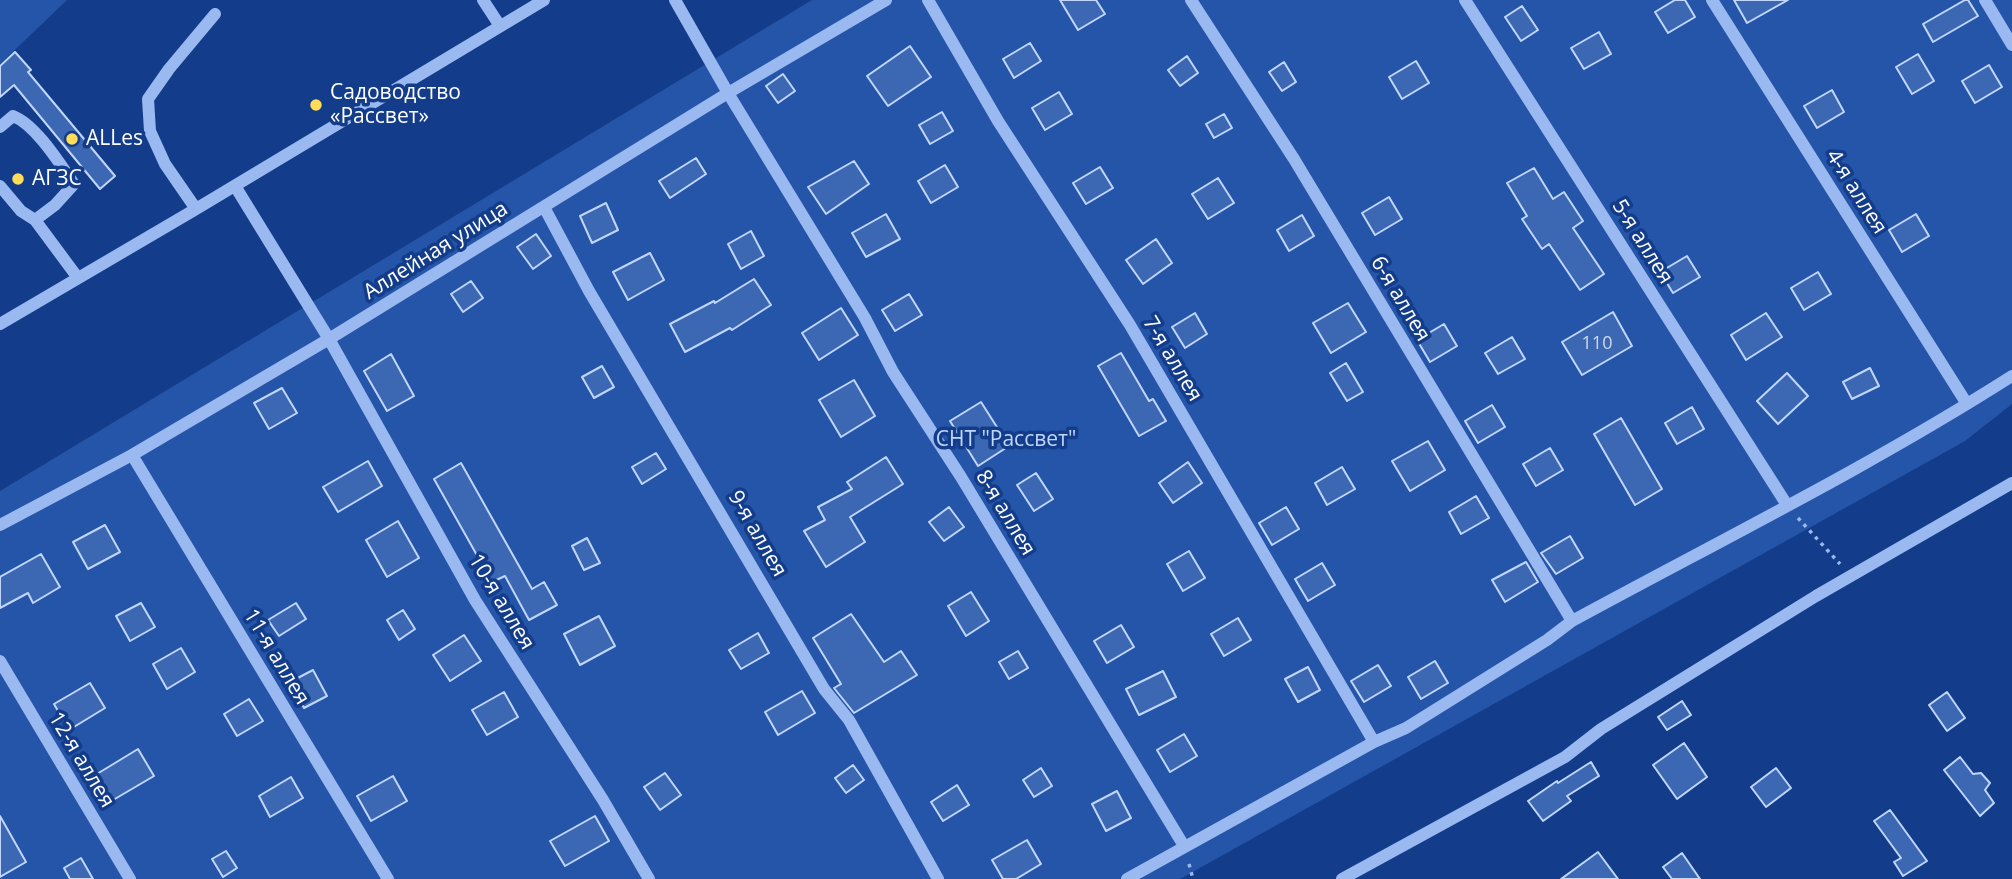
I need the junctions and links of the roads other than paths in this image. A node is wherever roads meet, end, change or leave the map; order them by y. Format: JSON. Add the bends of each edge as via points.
{"nodes":[{"id":1,"x":483,"y":0,"type":"edge"},
{"id":2,"x":544,"y":0,"type":"edge"},
{"id":3,"x":675,"y":0,"type":"edge"},
{"id":4,"x":886,"y":0,"type":"edge"},
{"id":5,"x":928,"y":0,"type":"edge"},
{"id":6,"x":1192,"y":0,"type":"edge"},
{"id":7,"x":1465,"y":0,"type":"edge"},
{"id":8,"x":1712,"y":0,"type":"edge"},
{"id":9,"x":1984,"y":0,"type":"edge"},
{"id":10,"x":215,"y":14,"type":"dead end"},
{"id":11,"x":500,"y":26,"type":"junction"},
{"id":12,"x":2012,"y":45,"type":"edge"},
{"id":13,"x":728,"y":93,"type":"junction"},
{"id":14,"x":0,"y":127,"type":"edge"},
{"id":15,"x":0,"y":186,"type":"edge"},
{"id":16,"x":235,"y":186,"type":"junction"},
{"id":17,"x":544,"y":207,"type":"junction"},
{"id":18,"x":196,"y":209,"type":"junction"},
{"id":19,"x":35,"y":220,"type":"junction"},
{"id":20,"x":78,"y":278,"type":"junction"},
{"id":21,"x":0,"y":324,"type":"edge"},
{"id":22,"x":329,"y":339,"type":"junction"},
{"id":23,"x":2012,"y":376,"type":"edge"},
{"id":24,"x":1967,"y":404,"type":"junction"},
{"id":25,"x":132,"y":455,"type":"junction"},
{"id":26,"x":2012,"y":484,"type":"edge"},
{"id":27,"x":1787,"y":505,"type":"junction"},
{"id":28,"x":0,"y":525,"type":"edge"},
{"id":29,"x":1572,"y":621,"type":"junction"},
{"id":30,"x":0,"y":661,"type":"edge"},
{"id":31,"x":1374,"y":742,"type":"junction"},
{"id":32,"x":1184,"y":846,"type":"junction"},
{"id":33,"x":130,"y":879,"type":"edge"},
{"id":34,"x":388,"y":879,"type":"edge"},
{"id":35,"x":649,"y":879,"type":"edge"},
{"id":36,"x":939,"y":879,"type":"edge"},
{"id":37,"x":1127,"y":879,"type":"edge"},
{"id":38,"x":1342,"y":879,"type":"edge"}],
"edges":[{"from":1,"to":11,"type":"street"},
{"from":2,"to":11,"type":"street"},
{"from":3,"to":13,"type":"street","name":"8-я аллея"},
{"from":4,"to":13,"type":"street","name":"Аллейная улица"},
{"from":5,"to":31,"type":"street","name":"7-я аллея","via":[[998,121],[1130,325]]},
{"from":6,"to":29,"type":"street","name":"6-я аллея"},
{"from":7,"to":27,"type":"street","name":"5-я аллея"},
{"from":8,"to":24,"type":"street","name":"4-я аллея"},
{"from":9,"to":12,"type":"street"},
{"from":10,"to":18,"type":"street","via":[[148,99],[150,131]]},
{"from":11,"to":16,"type":"street"},
{"from":13,"to":17,"type":"street","name":"Аллейная улица"},
{"from":13,"to":32,"type":"street","name":"8-я аллея"},
{"from":14,"to":19,"type":"street","via":[[13,116],[23,120],[74,184]]},
{"from":15,"to":19,"type":"street"},
{"from":16,"to":18,"type":"street"},
{"from":16,"to":22,"type":"street","name":"10-я аллея"},
{"from":17,"to":22,"type":"street","name":"Аллейная улица"},
{"from":17,"to":36,"type":"street","name":"9-я аллея","via":[[589,291],[824,690],[849,720]]},
{"from":18,"to":20,"type":"street"},
{"from":19,"to":20,"type":"street"},
{"from":20,"to":21,"type":"street"},
{"from":22,"to":25,"type":"street","name":"Аллейная улица"},
{"from":22,"to":35,"type":"street","name":"10-я аллея","via":[[475,600]]},
{"from":23,"to":24,"type":"street"},
{"from":24,"to":27,"type":"street"},
{"from":25,"to":28,"type":"street","name":"Аллейная улица"},
{"from":25,"to":34,"type":"street","name":"11-я аллея"},
{"from":26,"to":38,"type":"street","via":[[1851,576],[1601,729],[1565,757]]},
{"from":27,"to":29,"type":"street"},
{"from":29,"to":31,"type":"street","via":[[1406,728]]},
{"from":30,"to":33,"type":"street","name":"12-я аллея"},
{"from":31,"to":32,"type":"street"},
{"from":32,"to":37,"type":"street"}]}
